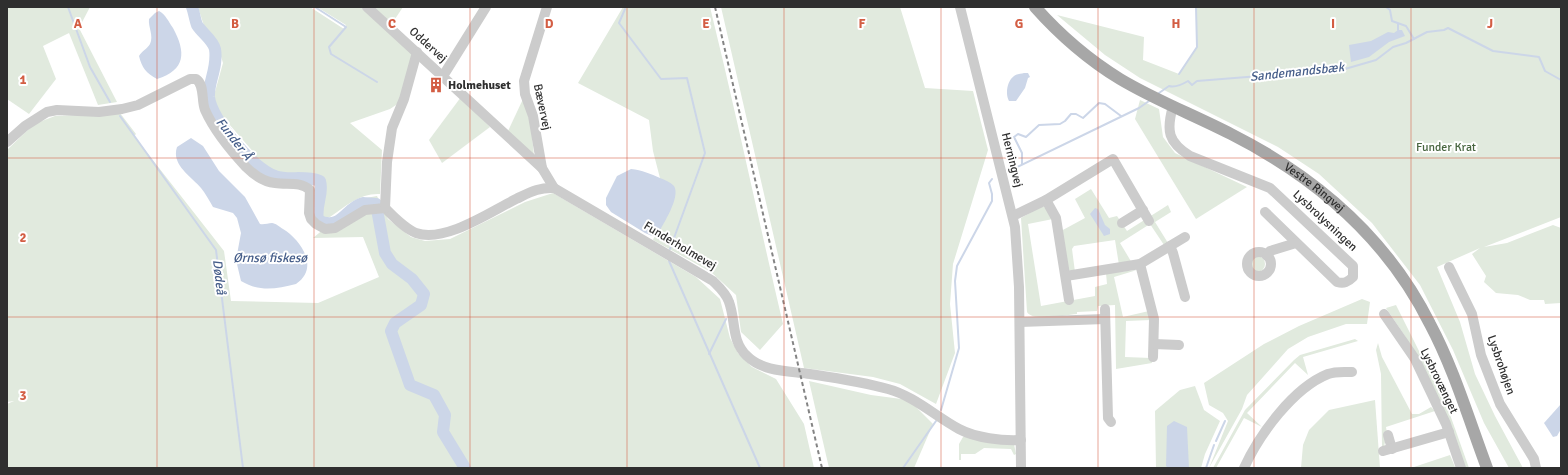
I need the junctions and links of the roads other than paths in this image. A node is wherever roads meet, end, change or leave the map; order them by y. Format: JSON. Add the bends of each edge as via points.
{"nodes":[{"id":1,"x":367,"y":7,"type":"edge"},
{"id":2,"x":486,"y":7,"type":"edge"},
{"id":3,"x":547,"y":7,"type":"edge"},
{"id":4,"x":960,"y":7,"type":"edge"},
{"id":5,"x":1035,"y":7,"type":"edge"},
{"id":6,"x":417,"y":52,"type":"junction"},
{"id":7,"x":443,"y":76,"type":"junction"},
{"id":8,"x":1173,"y":106,"type":"junction"},
{"id":9,"x":7,"y":142,"type":"edge"},
{"id":10,"x":542,"y":168,"type":"junction"},
{"id":11,"x":554,"y":188,"type":"junction"},
{"id":12,"x":1046,"y":200,"type":"junction"},
{"id":13,"x":385,"y":208,"type":"junction"},
{"id":14,"x":1143,"y":210,"type":"junction"},
{"id":15,"x":1265,"y":212,"type":"dead end"},
{"id":16,"x":1013,"y":216,"type":"junction"},
{"id":17,"x":1149,"y":221,"type":"dead end"},
{"id":18,"x":1122,"y":223,"type":"dead end"},
{"id":19,"x":1185,"y":237,"type":"dead end"},
{"id":20,"x":1296,"y":243,"type":"junction"},
{"id":21,"x":1170,"y":246,"type":"junction"},
{"id":22,"x":1267,"y":256,"type":"dead end"},
{"id":23,"x":1140,"y":264,"type":"junction"},
{"id":24,"x":1449,"y":267,"type":"dead end"},
{"id":25,"x":1066,"y":276,"type":"junction"},
{"id":26,"x":1185,"y":298,"type":"dead end"},
{"id":27,"x":1069,"y":300,"type":"dead end"},
{"id":28,"x":1105,"y":309,"type":"dead end"},
{"id":29,"x":1384,"y":314,"type":"dead end"},
{"id":30,"x":1105,"y":319,"type":"junction"},
{"id":31,"x":1020,"y":322,"type":"junction"},
{"id":32,"x":1154,"y":344,"type":"junction"},
{"id":33,"x":1179,"y":344,"type":"dead end"},
{"id":34,"x":1153,"y":357,"type":"dead end"},
{"id":35,"x":1352,"y":372,"type":"dead end"},
{"id":36,"x":1111,"y":422,"type":"dead end"},
{"id":37,"x":1448,"y":432,"type":"junction"},
{"id":38,"x":1388,"y":434,"type":"dead end"},
{"id":39,"x":1021,"y":440,"type":"junction"},
{"id":40,"x":1021,"y":468,"type":"edge"},
{"id":41,"x":1244,"y":468,"type":"edge"},
{"id":42,"x":1461,"y":468,"type":"edge"},
{"id":43,"x":1486,"y":468,"type":"edge"},
{"id":44,"x":1536,"y":468,"type":"edge"}],
"edges":[{"from":1,"to":6,"type":"street","name":"Oddervej"},
{"from":2,"to":7,"type":"street"},
{"from":3,"to":10,"type":"street","name":"Bævervej","via":[[524,81],[524,94],[533,116]]},
{"from":4,"to":16,"type":"street","name":"Herningvej"},
{"from":5,"to":8,"type":"main road","name":"Vestre Ringvej","via":[[1086,55],[1119,78]]},
{"from":6,"to":7,"type":"street","name":"Oddervej"},
{"from":6,"to":13,"type":"street","via":[[404,99],[392,128],[387,162]]},
{"from":7,"to":10,"type":"street","name":"Oddervej"},
{"from":8,"to":20,"type":"street","name":"Lysbrolysningen","via":[[1169,132],[1180,150],[1270,188],[1353,266],[1353,277],[1348,282],[1337,282]]},
{"from":8,"to":43,"type":"main road","name":"Vestre Ringvej","via":[[1268,154],[1325,193],[1364,229],[1410,288],[1430,324],[1448,363]]},
{"from":9,"to":13,"type":"street","via":[[47,112],[99,112],[122,109],[138,105],[190,79],[196,79],[202,85],[202,102],[207,114],[247,168],[262,180],[301,184],[310,190],[309,213],[311,220],[316,224],[325,229],[335,228],[365,210]]},
{"from":10,"to":11,"type":"street","name":"Bævervej"},
{"from":11,"to":13,"type":"street","via":[[539,189],[457,229],[440,234],[416,233]]},
{"from":11,"to":39,"type":"street","name":"Funderholmevej","via":[[713,281],[729,302],[735,336],[740,347],[747,356],[759,364],[778,370],[887,388],[906,396],[971,434]]},
{"from":12,"to":14,"type":"street","via":[[1113,159]]},
{"from":12,"to":16,"type":"street"},
{"from":12,"to":25,"type":"street","via":[[1056,218]]},
{"from":14,"to":17,"type":"street"},
{"from":14,"to":18,"type":"street"},
{"from":15,"to":20,"type":"street","name":"Lysbrolysningen"},
{"from":16,"to":31,"type":"street","name":"Herningvej"},
{"from":19,"to":21,"type":"street"},
{"from":20,"to":22,"type":"street","via":[[1270,251]]},
{"from":21,"to":23,"type":"street"},
{"from":21,"to":26,"type":"street"},
{"from":23,"to":25,"type":"street"},
{"from":23,"to":32,"type":"street","via":[[1154,319]]},
{"from":24,"to":44,"type":"street","name":"Lysbrohøjen","via":[[1472,314],[1481,355],[1500,404],[1534,459]]},
{"from":25,"to":27,"type":"street"},
{"from":28,"to":30,"type":"street"},
{"from":29,"to":37,"type":"street","name":"Lysbrovænget","via":[[1387,326],[1415,359]]},
{"from":30,"to":31,"type":"street"},
{"from":30,"to":36,"type":"street","via":[[1108,418]]},
{"from":31,"to":39,"type":"street","name":"Herningvej"},
{"from":32,"to":33,"type":"street"},
{"from":32,"to":34,"type":"street"},
{"from":35,"to":41,"type":"street","via":[[1328,374],[1287,405],[1266,428]]},
{"from":37,"to":38,"type":"street","name":"Lysbrovænget","via":[[1388,450]]},
{"from":37,"to":42,"type":"street","name":"Lysbrovænget"},
{"from":39,"to":40,"type":"street","name":"Herningvej"}]}
